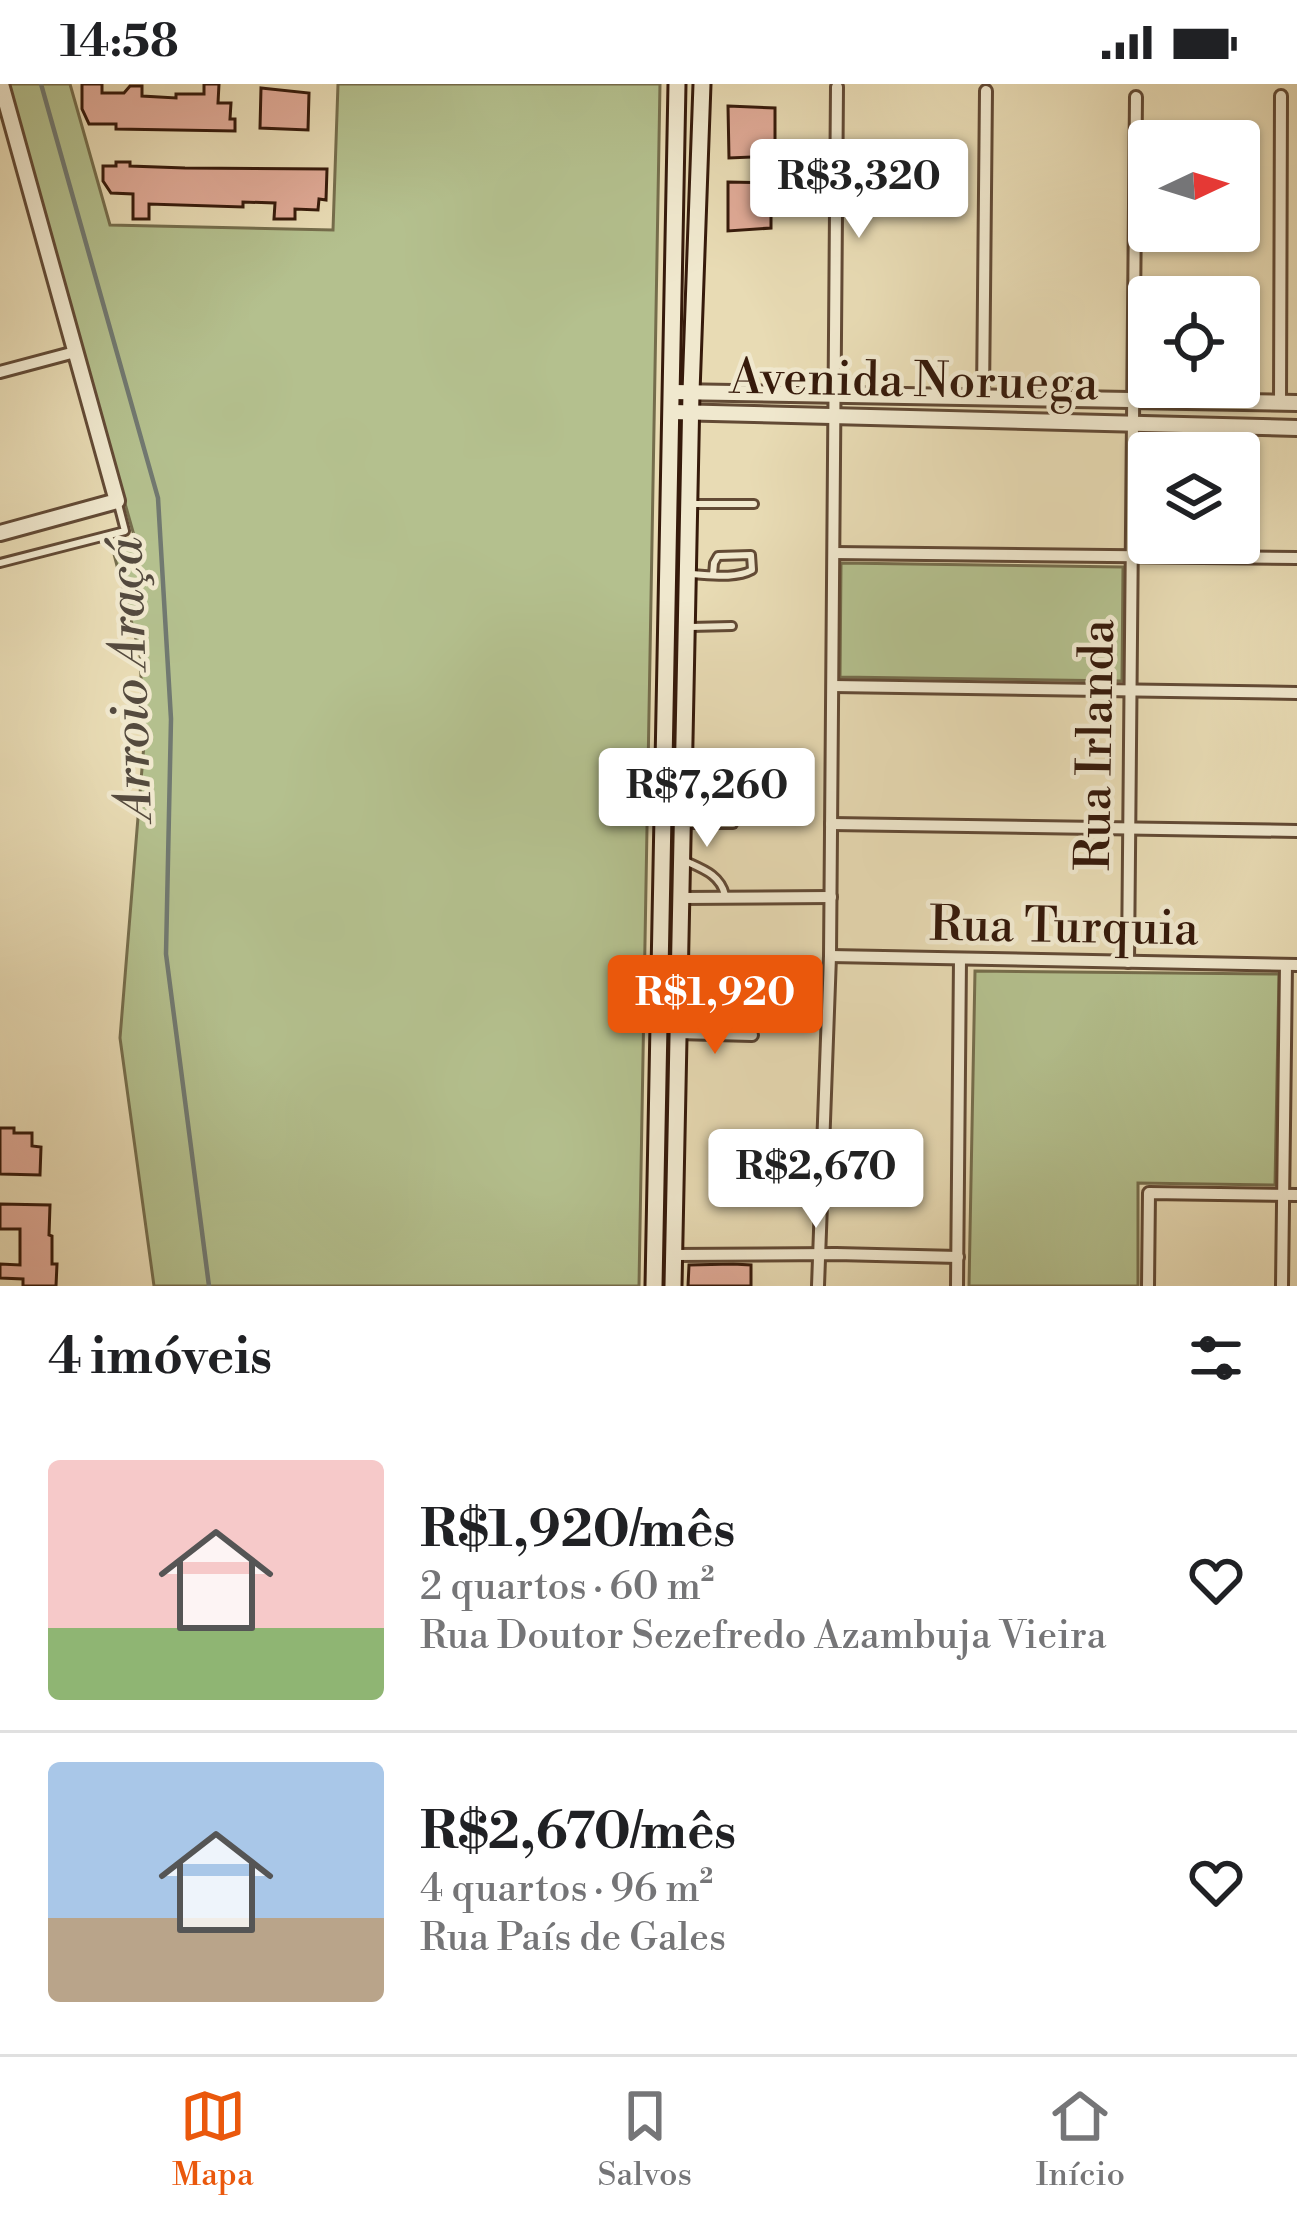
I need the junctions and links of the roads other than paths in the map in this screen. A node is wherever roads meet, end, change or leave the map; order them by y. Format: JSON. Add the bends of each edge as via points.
{"nodes":[{"id":1,"x":1,"y":84,"type":"edge"},
{"id":2,"x":677,"y":84,"type":"edge"},
{"id":3,"x":702,"y":84,"type":"edge"},
{"id":4,"x":837,"y":87,"type":"dead end"},
{"id":5,"x":986,"y":91,"type":"dead end"},
{"id":6,"x":1281,"y":96,"type":"dead end"},
{"id":7,"x":1136,"y":98,"type":"dead end"},
{"id":8,"x":1134,"y":276,"type":"edge"},
{"id":9,"x":75,"y":352,"type":"junction"},
{"id":10,"x":0,"y":372,"type":"edge"},
{"id":11,"x":673,"y":392,"type":"junction"},
{"id":12,"x":691,"y":392,"type":"junction"},
{"id":13,"x":836,"y":394,"type":"junction"},
{"id":14,"x":983,"y":397,"type":"junction"},
{"id":15,"x":1128,"y":400,"type":"edge"},
{"id":16,"x":1260,"y":402,"type":"edge"},
{"id":17,"x":1280,"y":402,"type":"junction"},
{"id":18,"x":1297,"y":403,"type":"edge"},
{"id":19,"x":1133,"y":408,"type":"edge"},
{"id":20,"x":672,"y":412,"type":"junction"},
{"id":21,"x":690,"y":412,"type":"junction"},
{"id":22,"x":835,"y":416,"type":"junction"},
{"id":23,"x":1132,"y":424,"type":"junction"},
{"id":24,"x":1297,"y":428,"type":"edge"},
{"id":25,"x":1132,"y":432,"type":"edge"},
{"id":26,"x":117,"y":501,"type":"junction"},
{"id":27,"x":688,"y":504,"type":"junction"},
{"id":28,"x":754,"y":504,"type":"dead end"},
{"id":29,"x":0,"y":532,"type":"edge"},
{"id":30,"x":834,"y":553,"type":"junction"},
{"id":31,"x":1128,"y":556,"type":"edge"},
{"id":32,"x":1260,"y":558,"type":"edge"},
{"id":33,"x":1297,"y":558,"type":"edge"},
{"id":34,"x":0,"y":563,"type":"edge"},
{"id":35,"x":1131,"y":564,"type":"edge"},
{"id":36,"x":687,"y":574,"type":"junction"},
{"id":37,"x":713,"y":574,"type":"junction"},
{"id":38,"x":732,"y":626,"type":"dead end"},
{"id":39,"x":686,"y":627,"type":"junction"},
{"id":40,"x":832,"y":686,"type":"junction"},
{"id":41,"x":1130,"y":691,"type":"junction"},
{"id":42,"x":1297,"y":693,"type":"edge"},
{"id":43,"x":682,"y":824,"type":"junction"},
{"id":44,"x":734,"y":824,"type":"dead end"},
{"id":45,"x":831,"y":824,"type":"junction"},
{"id":46,"x":1129,"y":828,"type":"junction"},
{"id":47,"x":1297,"y":831,"type":"edge"},
{"id":48,"x":681,"y":859,"type":"junction"},
{"id":49,"x":680,"y":898,"type":"junction"},
{"id":50,"x":831,"y":898,"type":"junction"},
{"id":51,"x":726,"y":899,"type":"junction"},
{"id":52,"x":830,"y":956,"type":"junction"},
{"id":53,"x":960,"y":959,"type":"junction"},
{"id":54,"x":1128,"y":962,"type":"junction"},
{"id":55,"x":1292,"y":965,"type":"edge"},
{"id":56,"x":678,"y":1033,"type":"junction"},
{"id":57,"x":752,"y":1034,"type":"dead end"},
{"id":58,"x":1290,"y":1195,"type":"edge"},
{"id":59,"x":818,"y":1254,"type":"junction"},
{"id":60,"x":674,"y":1255,"type":"junction"},
{"id":61,"x":958,"y":1258,"type":"junction"},
{"id":62,"x":654,"y":1286,"type":"edge"},
{"id":63,"x":673,"y":1286,"type":"edge"},
{"id":64,"x":818,"y":1286,"type":"edge"},
{"id":65,"x":957,"y":1286,"type":"edge"},
{"id":66,"x":1148,"y":1286,"type":"edge"},
{"id":67,"x":1282,"y":1286,"type":"edge"}],
"edges":[{"from":1,"to":9,"type":"street"},
{"from":2,"to":11,"type":"main road"},
{"from":3,"to":12,"type":"main road"},
{"from":4,"to":13,"type":"street"},
{"from":5,"to":14,"type":"street"},
{"from":6,"to":17,"type":"street"},
{"from":7,"to":8,"type":"street","name":"Rua Irlanda"},
{"from":9,"to":10,"type":"street"},
{"from":9,"to":26,"type":"street"},
{"from":11,"to":12,"type":"street","name":"Avenida Noruega"},
{"from":11,"to":20,"type":"main road"},
{"from":12,"to":13,"type":"street","name":"Avenida Noruega"},
{"from":12,"to":21,"type":"main road"},
{"from":13,"to":14,"type":"street","name":"Avenida Noruega"},
{"from":13,"to":22,"type":"street"},
{"from":14,"to":15,"type":"street","name":"Avenida Noruega"},
{"from":16,"to":17,"type":"street","name":"Avenida Noruega"},
{"from":17,"to":18,"type":"street","name":"Avenida Noruega"},
{"from":19,"to":23,"type":"street","name":"Rua Irlanda"},
{"from":20,"to":21,"type":"street","name":"Avenida Noruega"},
{"from":20,"to":62,"type":"main road"},
{"from":21,"to":22,"type":"street","name":"Avenida Noruega"},
{"from":21,"to":27,"type":"main road"},
{"from":22,"to":23,"type":"street","name":"Avenida Noruega"},
{"from":22,"to":30,"type":"street"},
{"from":23,"to":24,"type":"street","name":"Avenida Noruega"},
{"from":23,"to":25,"type":"street","name":"Rua Irlanda"},
{"from":26,"to":29,"type":"street"},
{"from":26,"to":34,"type":"lane","via":[[125,531]]},
{"from":27,"to":28,"type":"lane"},
{"from":27,"to":36,"type":"main road"},
{"from":30,"to":31,"type":"street"},
{"from":30,"to":40,"type":"street"},
{"from":32,"to":33,"type":"street"},
{"from":35,"to":41,"type":"street","name":"Rua Irlanda"},
{"from":36,"to":37,"type":"lane"},
{"from":36,"to":39,"type":"main road"},
{"from":37,"to":37,"type":"lane","via":[[746,574],[751,555],[718,556]]},
{"from":38,"to":39,"type":"lane"},
{"from":39,"to":43,"type":"main road"},
{"from":40,"to":41,"type":"street"},
{"from":40,"to":45,"type":"street"},
{"from":41,"to":42,"type":"street"},
{"from":41,"to":46,"type":"street","name":"Rua Irlanda"},
{"from":43,"to":44,"type":"lane"},
{"from":43,"to":48,"type":"main road"},
{"from":45,"to":46,"type":"street"},
{"from":45,"to":50,"type":"street"},
{"from":46,"to":47,"type":"street"},
{"from":46,"to":54,"type":"street","name":"Rua Irlanda"},
{"from":48,"to":49,"type":"main road"},
{"from":48,"to":51,"type":"lane","via":[[722,882]]},
{"from":49,"to":51,"type":"street"},
{"from":49,"to":56,"type":"main road"},
{"from":50,"to":51,"type":"street"},
{"from":50,"to":52,"type":"street"},
{"from":52,"to":53,"type":"street","name":"Rua Turquia"},
{"from":52,"to":59,"type":"street"},
{"from":53,"to":54,"type":"street","name":"Rua Turquia"},
{"from":53,"to":61,"type":"street"},
{"from":54,"to":55,"type":"street","name":"Rua Turquia"},
{"from":55,"to":58,"type":"street"},
{"from":56,"to":57,"type":"street"},
{"from":56,"to":60,"type":"main road"},
{"from":58,"to":66,"type":"street","via":[[1149,1193]]},
{"from":58,"to":67,"type":"street"},
{"from":59,"to":60,"type":"street"},
{"from":59,"to":61,"type":"street"},
{"from":59,"to":64,"type":"street"},
{"from":60,"to":63,"type":"main road"},
{"from":61,"to":65,"type":"street"}]}
